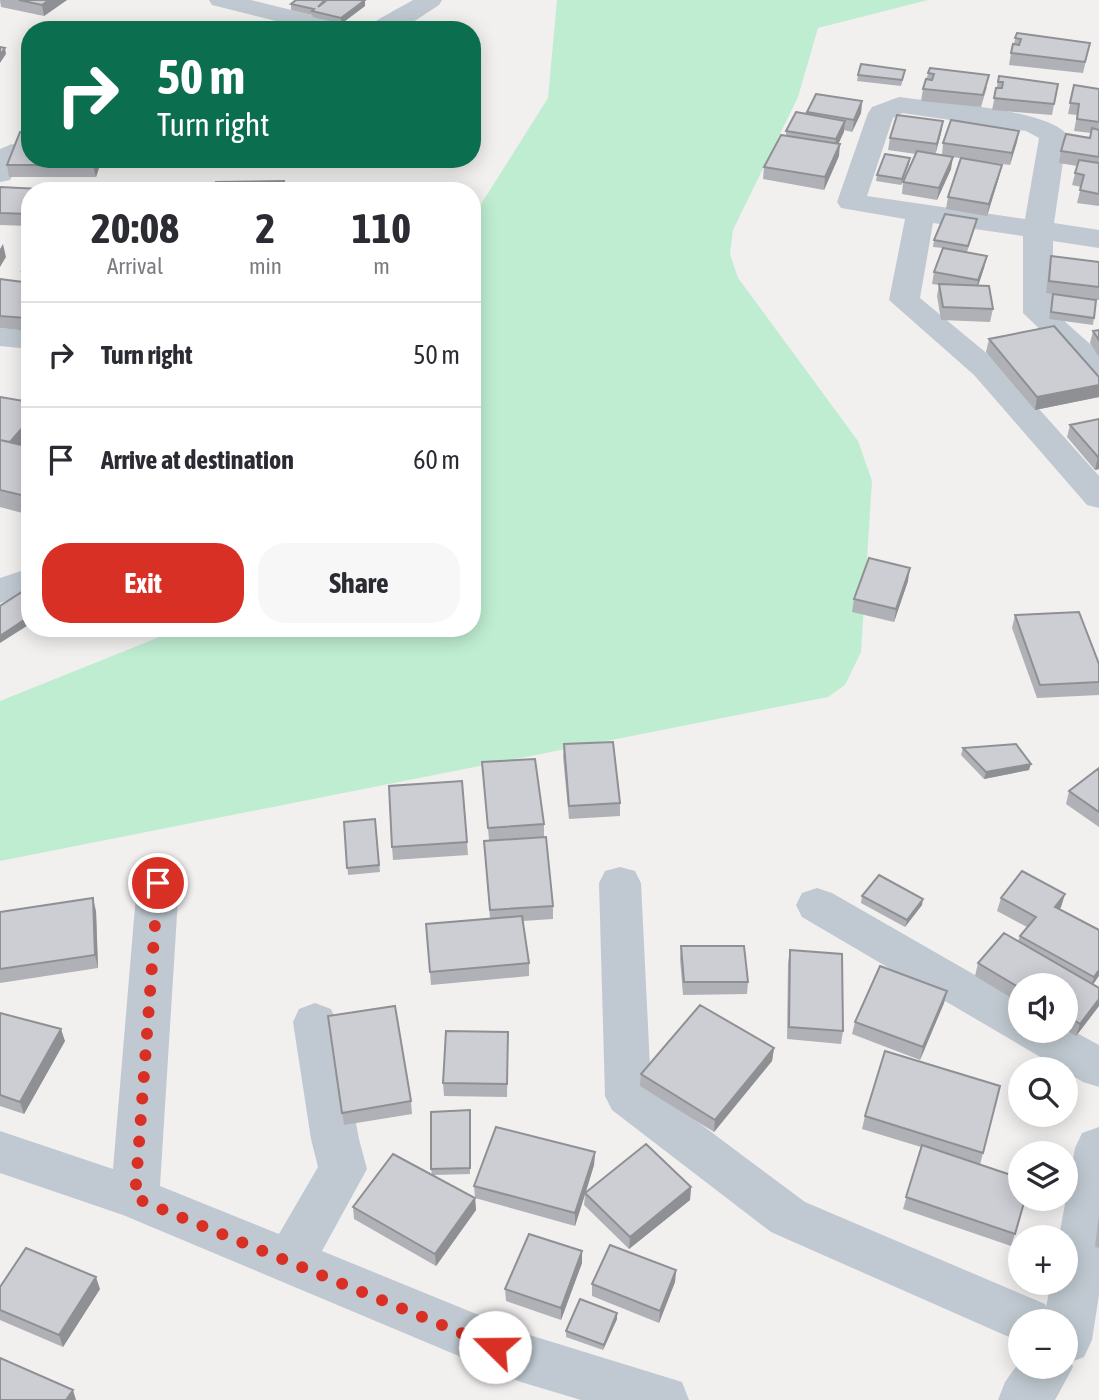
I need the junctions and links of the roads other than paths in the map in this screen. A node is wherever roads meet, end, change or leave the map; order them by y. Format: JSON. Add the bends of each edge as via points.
{"nodes":[{"id":1,"x":221,"y":0,"type":"edge"},
{"id":2,"x":430,"y":0,"type":"edge"},
{"id":3,"x":306,"y":21,"type":"edge"},
{"id":4,"x":397,"y":21,"type":"edge"},
{"id":5,"x":921,"y":212,"type":"junction"},
{"id":6,"x":1038,"y":231,"type":"junction"},
{"id":7,"x":1099,"y":239,"type":"edge"},
{"id":8,"x":0,"y":337,"type":"edge"},
{"id":9,"x":21,"y":339,"type":"edge"},
{"id":10,"x":1099,"y":369,"type":"edge"},
{"id":11,"x":1099,"y":497,"type":"edge"},
{"id":12,"x":158,"y":883,"type":"dead end"},
{"id":13,"x":620,"y":883,"type":"dead end"},
{"id":14,"x":817,"y":905,"type":"dead end"},
{"id":15,"x":1008,"y":1016,"type":"edge"},
{"id":16,"x":314,"y":1022,"type":"dead end"},
{"id":17,"x":1055,"y":1043,"type":"edge"},
{"id":18,"x":1099,"y":1068,"type":"edge"},
{"id":19,"x":1099,"y":1148,"type":"edge"},
{"id":20,"x":0,"y":1152,"type":"edge"},
{"id":21,"x":135,"y":1198,"type":"junction"},
{"id":22,"x":289,"y":1262,"type":"junction"},
{"id":23,"x":1062,"y":1309,"type":"edge"},
{"id":24,"x":1008,"y":1319,"type":"edge"},
{"id":25,"x":1035,"y":1379,"type":"edge"},
{"id":26,"x":663,"y":1400,"type":"edge"},
{"id":27,"x":1024,"y":1400,"type":"edge"}],
"edges":[{"from":1,"to":3,"type":"street"},
{"from":2,"to":4,"type":"street"},
{"from":5,"to":6,"type":"street"},
{"from":5,"to":6,"type":"street","via":[[851,202],[881,113],[899,105],[1033,124],[1053,135]]},
{"from":5,"to":11,"type":"street","via":[[904,300],[985,368]]},
{"from":6,"to":7,"type":"street"},
{"from":6,"to":10,"type":"street","via":[[1038,313]]},
{"from":8,"to":9,"type":"street"},
{"from":12,"to":21,"type":"street"},
{"from":13,"to":24,"type":"street","via":[[628,1096],[788,1217]]},
{"from":14,"to":15,"type":"street"},
{"from":16,"to":22,"type":"street","via":[[343,1169]]},
{"from":17,"to":18,"type":"street"},
{"from":19,"to":23,"type":"street"},
{"from":20,"to":21,"type":"street"},
{"from":21,"to":22,"type":"street"},
{"from":22,"to":26,"type":"street","via":[[521,1357]]},
{"from":25,"to":27,"type":"street"}]}
